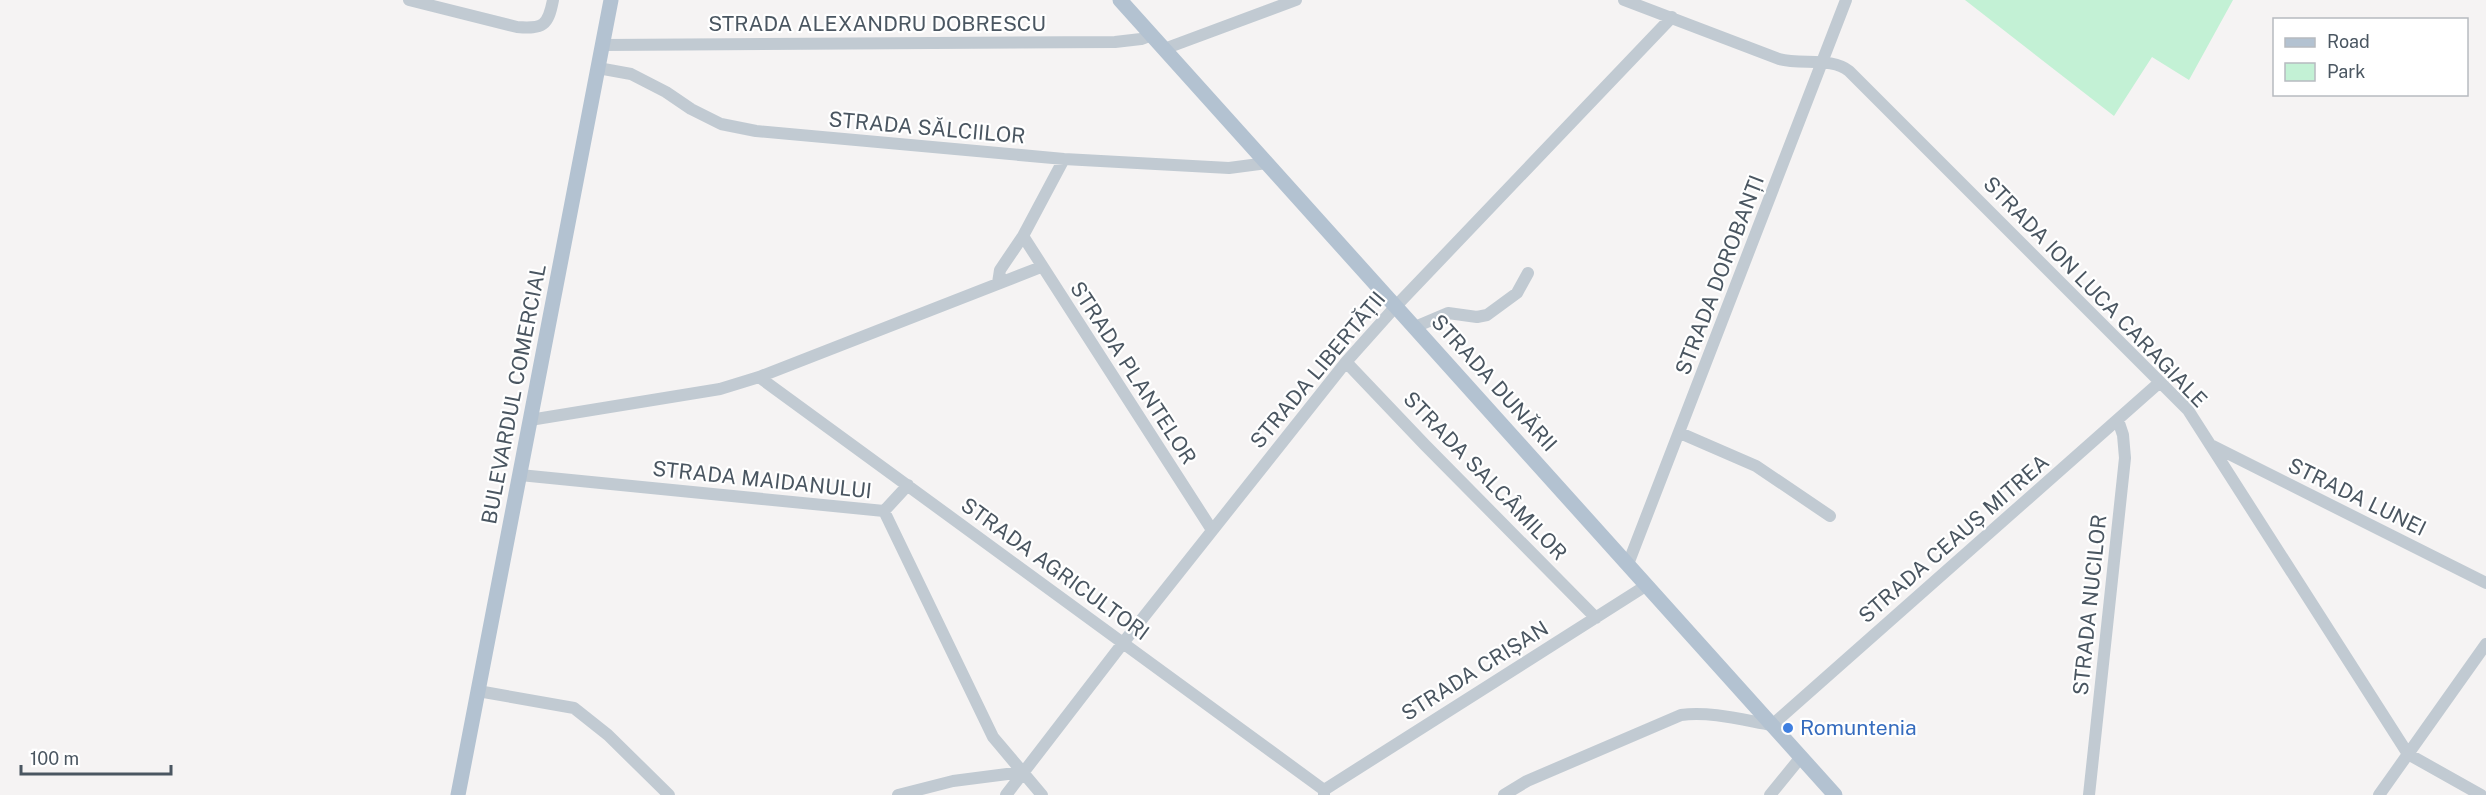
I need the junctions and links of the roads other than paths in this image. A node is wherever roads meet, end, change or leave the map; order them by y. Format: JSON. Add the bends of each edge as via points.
{"nodes":[{"id":1,"x":409,"y":0,"type":"edge"},
{"id":2,"x":553,"y":0,"type":"edge"},
{"id":3,"x":610,"y":0,"type":"edge"},
{"id":4,"x":1120,"y":0,"type":"edge"},
{"id":5,"x":1296,"y":0,"type":"edge"},
{"id":6,"x":1624,"y":0,"type":"edge"},
{"id":7,"x":1846,"y":0,"type":"edge"},
{"id":8,"x":1672,"y":17,"type":"junction"},
{"id":9,"x":1152,"y":36,"type":"junction"},
{"id":10,"x":602,"y":45,"type":"junction"},
{"id":11,"x":1164,"y":49,"type":"junction"},
{"id":12,"x":1821,"y":64,"type":"junction"},
{"id":13,"x":598,"y":68,"type":"junction"},
{"id":14,"x":1064,"y":159,"type":"junction"},
{"id":15,"x":1267,"y":163,"type":"junction"},
{"id":16,"x":1023,"y":236,"type":"junction"},
{"id":17,"x":1041,"y":267,"type":"junction"},
{"id":18,"x":1528,"y":273,"type":"dead end"},
{"id":19,"x":998,"y":283,"type":"junction"},
{"id":20,"x":1396,"y":306,"type":"junction"},
{"id":21,"x":1415,"y":327,"type":"junction"},
{"id":22,"x":1346,"y":362,"type":"junction"},
{"id":23,"x":759,"y":377,"type":"junction"},
{"id":24,"x":2160,"y":382,"type":"junction"},
{"id":25,"x":530,"y":420,"type":"junction"},
{"id":26,"x":2118,"y":420,"type":"junction"},
{"id":27,"x":1680,"y":433,"type":"junction"},
{"id":28,"x":2210,"y":445,"type":"junction"},
{"id":29,"x":520,"y":475,"type":"junction"},
{"id":30,"x":908,"y":485,"type":"junction"},
{"id":31,"x":884,"y":511,"type":"junction"},
{"id":32,"x":1830,"y":516,"type":"dead end"},
{"id":33,"x":1212,"y":530,"type":"junction"},
{"id":34,"x":1628,"y":564,"type":"junction"},
{"id":35,"x":2486,"y":583,"type":"edge"},
{"id":36,"x":1647,"y":585,"type":"junction"},
{"id":37,"x":1596,"y":618,"type":"junction"},
{"id":38,"x":1123,"y":643,"type":"junction"},
{"id":39,"x":2486,"y":644,"type":"edge"},
{"id":40,"x":478,"y":691,"type":"junction"},
{"id":41,"x":1772,"y":725,"type":"junction"},
{"id":42,"x":2408,"y":754,"type":"junction"},
{"id":43,"x":1801,"y":757,"type":"junction"},
{"id":44,"x":1023,"y":772,"type":"junction"},
{"id":45,"x":1324,"y":792,"type":"edge"},
{"id":46,"x":458,"y":795,"type":"edge"},
{"id":47,"x":669,"y":795,"type":"edge"},
{"id":48,"x":898,"y":795,"type":"edge"},
{"id":49,"x":1006,"y":795,"type":"edge"},
{"id":50,"x":1042,"y":795,"type":"edge"},
{"id":51,"x":1504,"y":795,"type":"edge"},
{"id":52,"x":1770,"y":795,"type":"edge"},
{"id":53,"x":1835,"y":795,"type":"edge"},
{"id":54,"x":2089,"y":795,"type":"edge"},
{"id":55,"x":2379,"y":795,"type":"edge"},
{"id":56,"x":2481,"y":795,"type":"edge"}],
"edges":[{"from":1,"to":2,"type":"street","via":[[534,28],[544,25]]},
{"from":3,"to":10,"type":"main road","name":"BULEVARDUL COMERCIAL"},
{"from":4,"to":9,"type":"main road","name":"STRADA DUNĂRII"},
{"from":5,"to":11,"type":"street"},
{"from":6,"to":8,"type":"street","name":"STRADA ION LUCA CARAGIALE"},
{"from":7,"to":12,"type":"street","name":"STRADA DOROBANȚI"},
{"from":8,"to":12,"type":"street","name":"STRADA ION LUCA CARAGIALE","via":[[1779,59]]},
{"from":8,"to":20,"type":"street","name":"STRADA LIBERTĂȚII"},
{"from":9,"to":10,"type":"street","name":"STRADA ALEXANDRU DOBRESCU","via":[[1115,42]]},
{"from":9,"to":11,"type":"main road","name":"STRADA DUNĂRII"},
{"from":10,"to":13,"type":"main road","name":"BULEVARDUL COMERCIAL"},
{"from":11,"to":15,"type":"main road","name":"STRADA DUNĂRII"},
{"from":12,"to":24,"type":"street","name":"STRADA ION LUCA CARAGIALE","via":[[1835,63],[1849,71]]},
{"from":12,"to":27,"type":"street","name":"STRADA DOROBANȚI"},
{"from":13,"to":14,"type":"street","name":"STRADA SĂLCIILOR","via":[[631,74],[691,110],[721,124],[744,129]]},
{"from":13,"to":25,"type":"main road","name":"BULEVARDUL COMERCIAL"},
{"from":14,"to":15,"type":"street","name":"STRADA SĂLCIILOR","via":[[1229,168]]},
{"from":14,"to":16,"type":"street"},
{"from":15,"to":20,"type":"main road","name":"STRADA DUNĂRII"},
{"from":16,"to":17,"type":"street","name":"STRADA PLANTELOR"},
{"from":16,"to":19,"type":"street","via":[[1000,270]]},
{"from":17,"to":19,"type":"street"},
{"from":17,"to":33,"type":"street","name":"STRADA PLANTELOR"},
{"from":18,"to":21,"type":"street","via":[[1517,292],[1487,315],[1448,313]]},
{"from":19,"to":23,"type":"street"},
{"from":20,"to":21,"type":"main road","name":"STRADA DUNĂRII"},
{"from":20,"to":22,"type":"street","name":"STRADA LIBERTĂȚII"},
{"from":21,"to":34,"type":"main road","name":"STRADA DUNĂRII"},
{"from":22,"to":33,"type":"street","name":"STRADA LIBERTĂȚII"},
{"from":22,"to":37,"type":"street","name":"STRADA SALCÂMILOR"},
{"from":23,"to":25,"type":"street","via":[[720,389]]},
{"from":23,"to":30,"type":"street","name":"STRADA AGRICULTORI"},
{"from":24,"to":26,"type":"street","name":"STRADA CEAUȘ MITREA"},
{"from":24,"to":28,"type":"street","name":"STRADA ION LUCA CARAGIALE","via":[[2188,410]]},
{"from":25,"to":29,"type":"main road","name":"BULEVARDUL COMERCIAL"},
{"from":26,"to":41,"type":"street","name":"STRADA CEAUȘ MITREA"},
{"from":26,"to":54,"type":"street","name":"STRADA NUCILOR","via":[[2125,458]]},
{"from":27,"to":32,"type":"street","via":[[1756,466]]},
{"from":27,"to":34,"type":"street","name":"STRADA DOROBANȚI"},
{"from":28,"to":35,"type":"street","name":"STRADA LUNEI"},
{"from":28,"to":42,"type":"street","name":"STRADA ION LUCA CARAGIALE"},
{"from":29,"to":31,"type":"street","name":"STRADA MAIDANULUI"},
{"from":29,"to":40,"type":"main road","name":"BULEVARDUL COMERCIAL"},
{"from":30,"to":31,"type":"street"},
{"from":30,"to":38,"type":"street","name":"STRADA AGRICULTORI"},
{"from":31,"to":44,"type":"street","name":"STRADA MAIDANULUI","via":[[993,737]]},
{"from":33,"to":38,"type":"street","name":"STRADA LIBERTĂȚII"},
{"from":34,"to":36,"type":"main road","name":"STRADA DUNĂRII"},
{"from":36,"to":37,"type":"street","name":"STRADA CRIȘAN"},
{"from":36,"to":41,"type":"main road","name":"STRADA DUNĂRII"},
{"from":37,"to":45,"type":"street","name":"STRADA CRIȘAN"},
{"from":38,"to":44,"type":"street","name":"STRADA LIBERTĂȚII"},
{"from":38,"to":45,"type":"street","name":"STRADA AGRICULTORI"},
{"from":39,"to":42,"type":"street"},
{"from":40,"to":46,"type":"main road","name":"BULEVARDUL COMERCIAL"},
{"from":40,"to":47,"type":"street","via":[[574,708],[608,735]]},
{"from":41,"to":43,"type":"main road","name":"STRADA DUNĂRII"},
{"from":41,"to":51,"type":"street","via":[[1737,718],[1681,715]]},
{"from":42,"to":55,"type":"street"},
{"from":42,"to":56,"type":"street","name":"STRADA ION LUCA CARAGIALE"},
{"from":43,"to":52,"type":"street"},
{"from":43,"to":53,"type":"main road","name":"STRADA DUNĂRII"},
{"from":44,"to":48,"type":"street","via":[[984,776]]},
{"from":44,"to":49,"type":"street","name":"STRADA LIBERTĂȚII"},
{"from":44,"to":50,"type":"street","name":"STRADA MAIDANULUI"}]}
